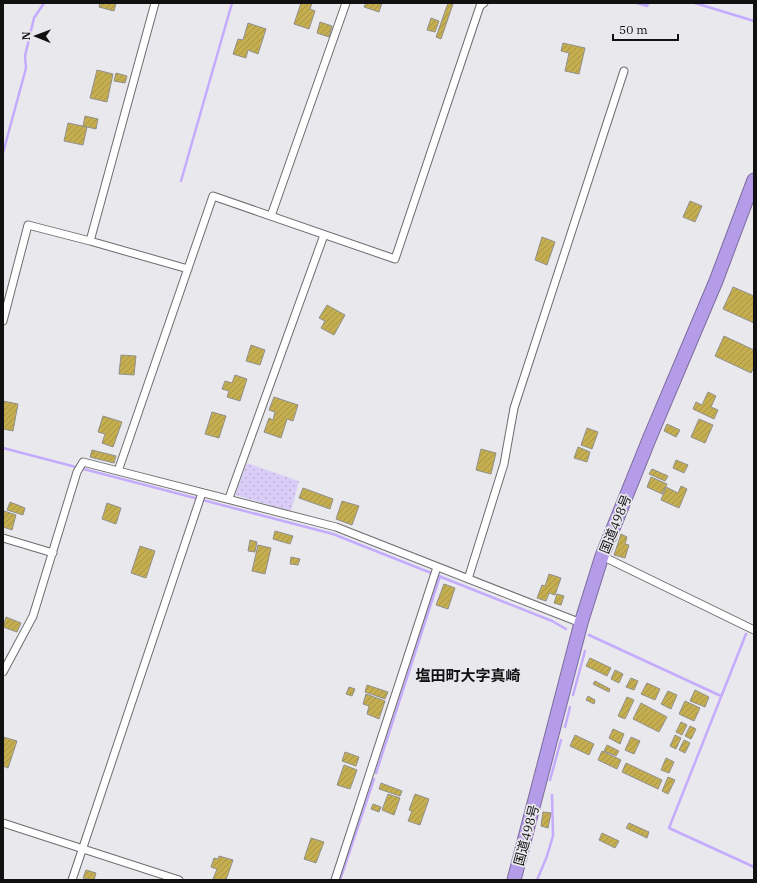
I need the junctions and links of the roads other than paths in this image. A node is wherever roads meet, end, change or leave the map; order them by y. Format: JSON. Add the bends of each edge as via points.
{"nodes":[{"id":1,"x":155,"y":3,"type":"edge"},
{"id":2,"x":346,"y":3,"type":"edge"},
{"id":3,"x":484,"y":3,"type":"edge"},
{"id":4,"x":624,"y":71,"type":"dead end"},
{"id":5,"x":754,"y":180,"type":"edge"},
{"id":6,"x":271,"y":216,"type":"junction"},
{"id":7,"x":324,"y":235,"type":"junction"},
{"id":8,"x":90,"y":241,"type":"junction"},
{"id":9,"x":188,"y":269,"type":"junction"},
{"id":10,"x":3,"y":321,"type":"edge"},
{"id":11,"x":118,"y":471,"type":"junction"},
{"id":12,"x":202,"y":493,"type":"junction"},
{"id":13,"x":228,"y":498,"type":"junction"},
{"id":14,"x":3,"y":538,"type":"edge"},
{"id":15,"x":53,"y":554,"type":"junction"},
{"id":16,"x":602,"y":556,"type":"junction"},
{"id":17,"x":437,"y":567,"type":"junction"},
{"id":18,"x":468,"y":579,"type":"junction"},
{"id":19,"x":581,"y":623,"type":"junction"},
{"id":20,"x":754,"y":630,"type":"edge"},
{"id":21,"x":3,"y":672,"type":"edge"},
{"id":22,"x":3,"y":823,"type":"edge"},
{"id":23,"x":82,"y":849,"type":"junction"},
{"id":24,"x":72,"y":880,"type":"edge"},
{"id":25,"x":178,"y":880,"type":"edge"},
{"id":26,"x":335,"y":880,"type":"edge"},
{"id":27,"x":514,"y":880,"type":"edge"}],
"edges":[{"from":1,"to":8,"type":"street"},
{"from":2,"to":6,"type":"street"},
{"from":3,"to":7,"type":"street","via":[[480,6],[395,260]]},
{"from":4,"to":18,"type":"street","via":[[514,408],[504,464]]},
{"from":5,"to":16,"type":"highway","name":"国道498号","via":[[716,281]]},
{"from":6,"to":7,"type":"street"},
{"from":6,"to":9,"type":"street","via":[[213,196]]},
{"from":7,"to":13,"type":"street"},
{"from":8,"to":9,"type":"street"},
{"from":8,"to":10,"type":"street","via":[[28,225]]},
{"from":9,"to":11,"type":"street"},
{"from":11,"to":12,"type":"street"},
{"from":11,"to":15,"type":"street","via":[[83,462],[77,472]]},
{"from":12,"to":13,"type":"street"},
{"from":12,"to":23,"type":"street"},
{"from":13,"to":17,"type":"street","via":[[336,527]]},
{"from":14,"to":15,"type":"street"},
{"from":15,"to":21,"type":"street","via":[[33,616]]},
{"from":16,"to":19,"type":"highway","name":"国道498号"},
{"from":16,"to":20,"type":"street"},
{"from":17,"to":18,"type":"street"},
{"from":17,"to":26,"type":"street"},
{"from":18,"to":19,"type":"street"},
{"from":19,"to":27,"type":"highway","name":"国道498号"},
{"from":22,"to":23,"type":"street"},
{"from":23,"to":24,"type":"street"},
{"from":23,"to":25,"type":"street"}]}
